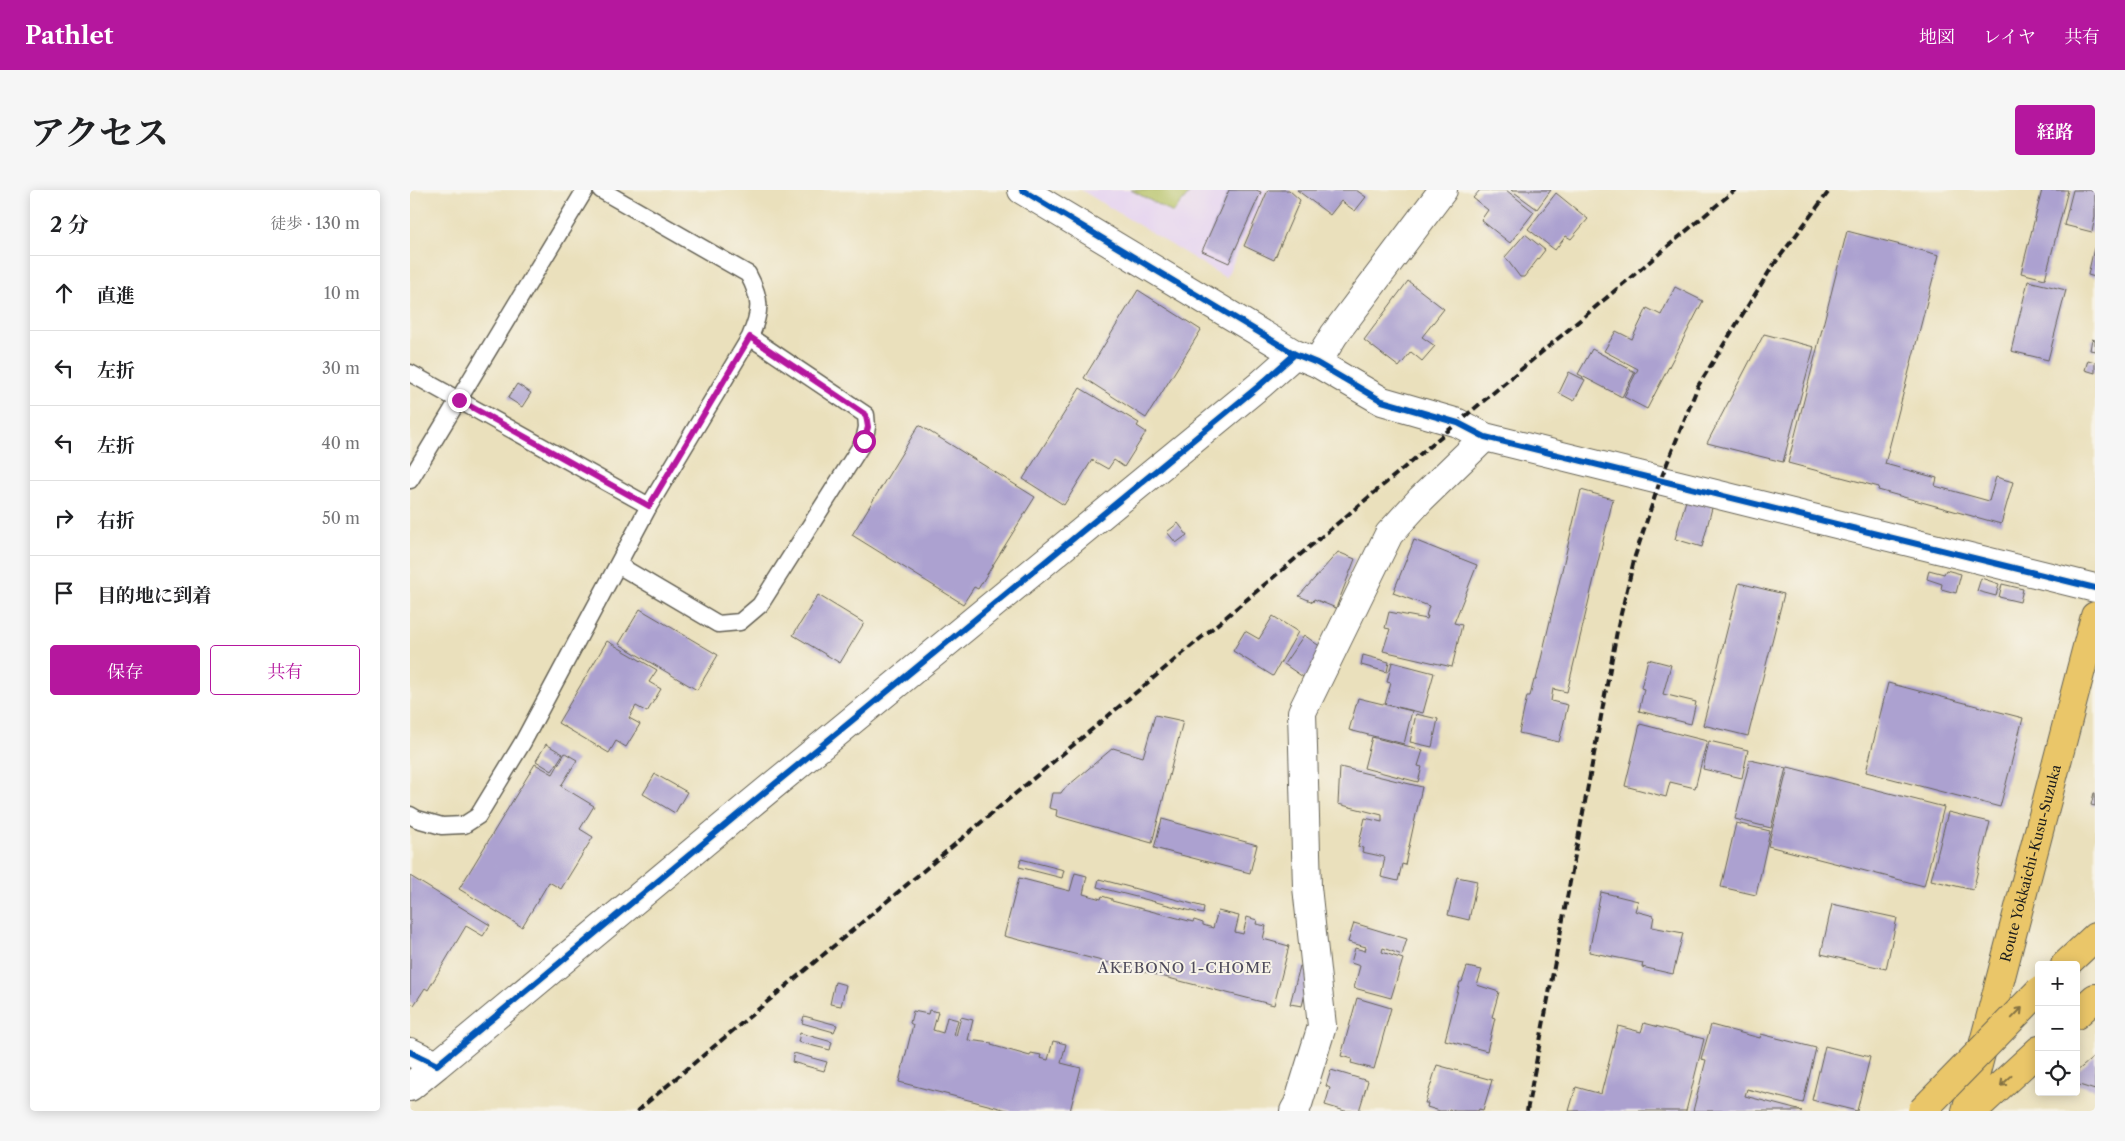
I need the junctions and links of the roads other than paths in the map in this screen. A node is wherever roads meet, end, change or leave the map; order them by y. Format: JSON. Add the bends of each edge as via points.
{"nodes":[{"id":1,"x":585,"y":190,"type":"edge"},
{"id":2,"x":601,"y":190,"type":"edge"},
{"id":3,"x":1022,"y":190,"type":"edge"},
{"id":4,"x":1436,"y":193,"type":"edge"},
{"id":5,"x":750,"y":337,"type":"junction"},
{"id":6,"x":1306,"y":358,"type":"junction"},
{"id":7,"x":410,"y":373,"type":"edge"},
{"id":8,"x":459,"y":400,"type":"junction"},
{"id":9,"x":1485,"y":437,"type":"junction"},
{"id":10,"x":410,"y":480,"type":"edge"},
{"id":11,"x":649,"y":506,"type":"junction"},
{"id":12,"x":618,"y":565,"type":"junction"},
{"id":13,"x":2095,"y":588,"type":"edge"},
{"id":14,"x":2095,"y":616,"type":"edge"},
{"id":15,"x":410,"y":815,"type":"edge"},
{"id":16,"x":2095,"y":937,"type":"edge"},
{"id":17,"x":2069,"y":961,"type":"edge"},
{"id":18,"x":2035,"y":996,"type":"edge"},
{"id":19,"x":2095,"y":998,"type":"edge"},
{"id":20,"x":2080,"y":1011,"type":"edge"},
{"id":21,"x":2038,"y":1051,"type":"edge"},
{"id":22,"x":410,"y":1052,"type":"edge"},
{"id":23,"x":437,"y":1065,"type":"junction"},
{"id":24,"x":410,"y":1087,"type":"edge"},
{"id":25,"x":1294,"y":1111,"type":"edge"},
{"id":26,"x":1922,"y":1111,"type":"edge"},
{"id":27,"x":1966,"y":1111,"type":"edge"},
{"id":28,"x":1974,"y":1111,"type":"edge"}],
"edges":[{"from":1,"to":8,"type":"lane"},
{"from":2,"to":5,"type":"lane","via":[[748,274],[757,291],[758,316]]},
{"from":3,"to":6,"type":"street"},
{"from":4,"to":6,"type":"street","via":[[1334,335]]},
{"from":5,"to":11,"type":"lane"},
{"from":5,"to":12,"type":"lane","via":[[866,415],[868,427],[864,441],[760,605],[740,622],[718,624]]},
{"from":6,"to":9,"type":"street","via":[[1382,401],[1458,423]]},
{"from":6,"to":23,"type":"street","via":[[1260,385]]},
{"from":7,"to":8,"type":"lane"},
{"from":8,"to":10,"type":"lane"},
{"from":8,"to":11,"type":"lane"},
{"from":9,"to":13,"type":"street"},
{"from":9,"to":25,"type":"street","via":[[1389,534],[1302,712],[1307,888],[1322,1026]]},
{"from":11,"to":12,"type":"lane"},
{"from":12,"to":15,"type":"lane","via":[[523,742],[478,816],[464,825],[442,826]]},
{"from":14,"to":27,"type":"main road","name":"Route Yokkaichi-Kusu-Suzuka"},
{"from":16,"to":17,"type":"main road"},
{"from":26,"to":18,"type":"main road","one_way":true,"bridge":true},
{"from":19,"to":20,"type":"main road"},
{"from":21,"to":28,"type":"main road","one_way":true},
{"from":22,"to":23,"type":"street"},
{"from":23,"to":24,"type":"street"}]}
